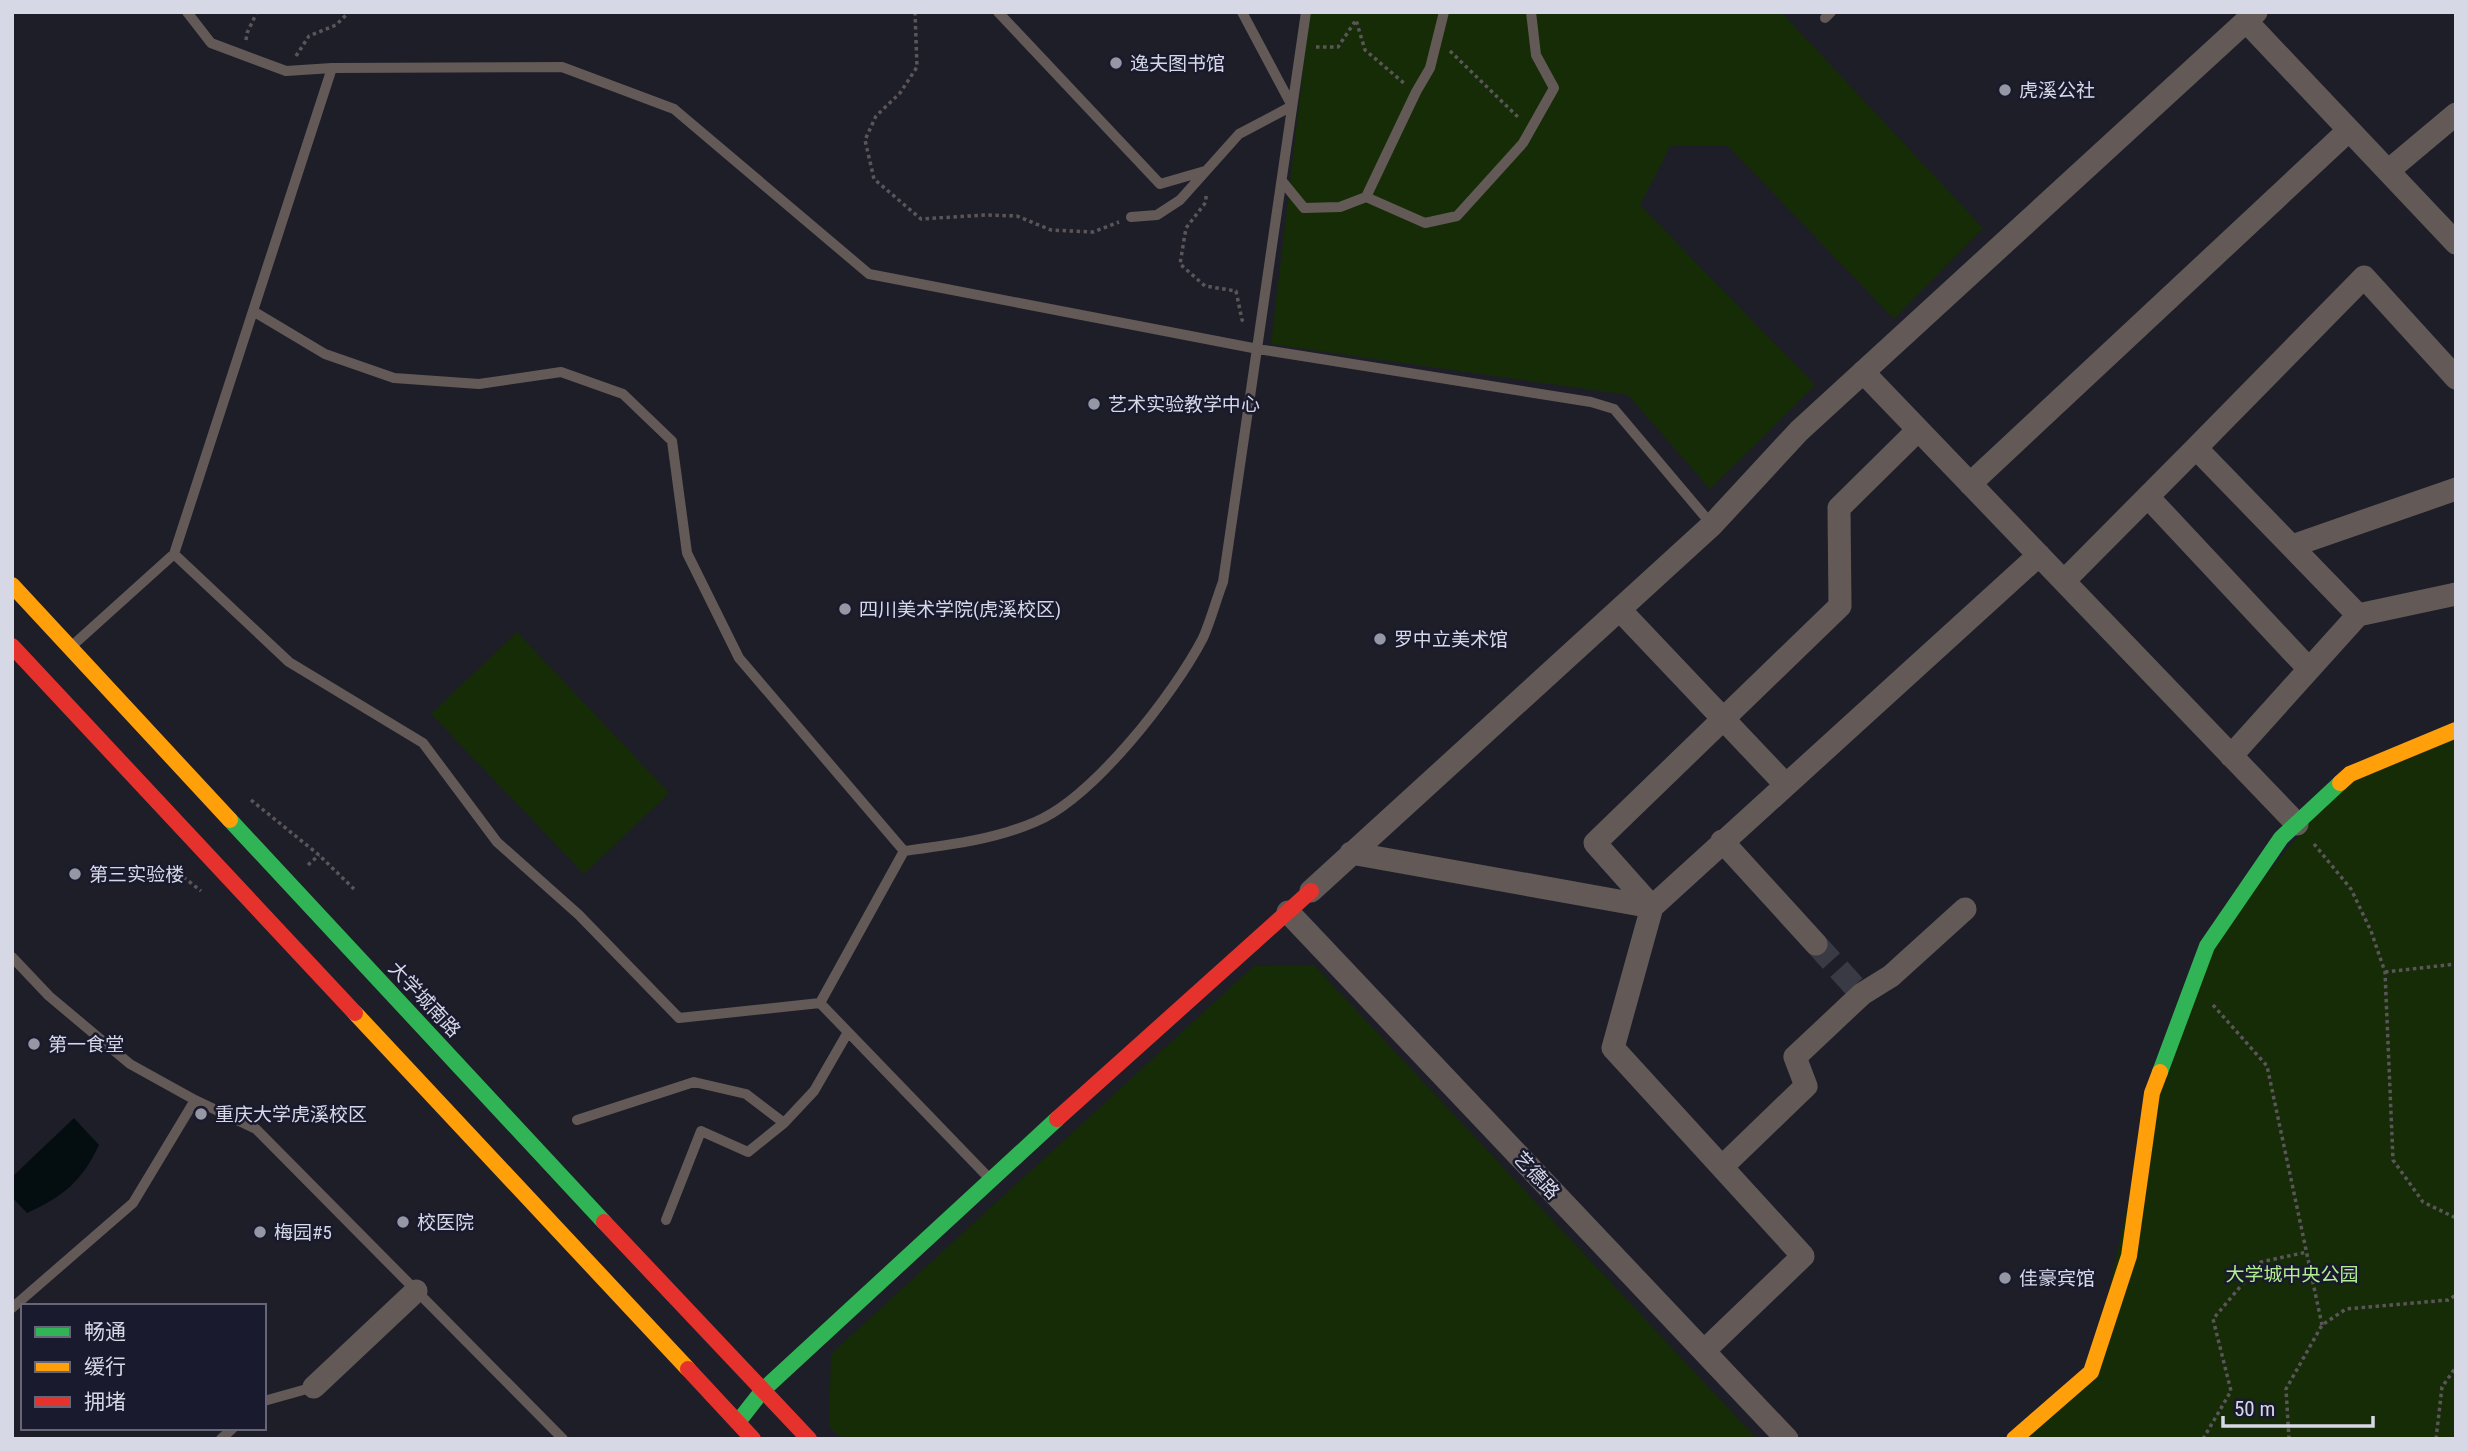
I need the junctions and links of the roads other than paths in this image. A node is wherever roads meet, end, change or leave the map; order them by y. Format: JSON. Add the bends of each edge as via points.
{"nodes":[{"id":1,"x":187,"y":12,"type":"edge"},
{"id":2,"x":998,"y":12,"type":"edge"},
{"id":3,"x":1242,"y":12,"type":"edge"},
{"id":4,"x":1306,"y":12,"type":"edge"},
{"id":5,"x":1444,"y":12,"type":"edge"},
{"id":6,"x":1531,"y":12,"type":"edge"},
{"id":7,"x":2251,"y":17,"type":"edge"},
{"id":8,"x":332,"y":68,"type":"junction"},
{"id":9,"x":1292,"y":106,"type":"junction"},
{"id":10,"x":2456,"y":114,"type":"edge"},
{"id":11,"x":2349,"y":130,"type":"junction"},
{"id":12,"x":1205,"y":171,"type":"junction"},
{"id":13,"x":2388,"y":171,"type":"junction"},
{"id":14,"x":1282,"y":181,"type":"junction"},
{"id":15,"x":1366,"y":197,"type":"junction"},
{"id":16,"x":1130,"y":217,"type":"road end"},
{"id":17,"x":2456,"y":243,"type":"edge"},
{"id":18,"x":253,"y":312,"type":"junction"},
{"id":19,"x":1258,"y":349,"type":"junction"},
{"id":20,"x":1863,"y":372,"type":"junction"},
{"id":21,"x":2456,"y":378,"type":"edge"},
{"id":22,"x":1918,"y":430,"type":"junction"},
{"id":23,"x":2196,"y":449,"type":"junction"},
{"id":24,"x":1970,"y":484,"type":"junction"},
{"id":25,"x":2456,"y":489,"type":"edge"},
{"id":26,"x":2148,"y":497,"type":"junction"},
{"id":27,"x":1712,"y":525,"type":"junction"},
{"id":28,"x":2292,"y":546,"type":"junction"},
{"id":29,"x":174,"y":554,"type":"junction"},
{"id":30,"x":2039,"y":555,"type":"junction"},
{"id":31,"x":2064,"y":581,"type":"junction"},
{"id":32,"x":12,"y":585,"type":"edge"},
{"id":33,"x":2456,"y":594,"type":"edge"},
{"id":34,"x":1620,"y":610,"type":"junction"},
{"id":35,"x":2358,"y":615,"type":"junction"},
{"id":36,"x":12,"y":646,"type":"edge"},
{"id":37,"x":71,"y":647,"type":"junction"},
{"id":38,"x":2309,"y":669,"type":"junction"},
{"id":39,"x":1723,"y":721,"type":"junction"},
{"id":40,"x":2456,"y":730,"type":"edge"},
{"id":41,"x":2231,"y":756,"type":"junction"},
{"id":42,"x":1785,"y":784,"type":"junction"},
{"id":43,"x":2297,"y":824,"type":"junction"},
{"id":44,"x":1722,"y":841,"type":"junction"},
{"id":45,"x":904,"y":851,"type":"junction"},
{"id":46,"x":1351,"y":853,"type":"junction"},
{"id":47,"x":1311,"y":891,"type":"joint"},
{"id":48,"x":1652,"y":907,"type":"junction"},
{"id":49,"x":1965,"y":909,"type":"dead end"},
{"id":50,"x":1288,"y":912,"type":"junction"},
{"id":51,"x":1816,"y":944,"type":"tunnel mouth"},
{"id":52,"x":12,"y":957,"type":"edge"},
{"id":53,"x":820,"y":1003,"type":"junction"},
{"id":54,"x":848,"y":1032,"type":"junction"},
{"id":55,"x":195,"y":1100,"type":"junction"},
{"id":56,"x":577,"y":1120,"type":"dead end"},
{"id":57,"x":784,"y":1123,"type":"junction"},
{"id":58,"x":1722,"y":1167,"type":"junction"},
{"id":59,"x":990,"y":1179,"type":"junction"},
{"id":60,"x":666,"y":1220,"type":"dead end"},
{"id":61,"x":416,"y":1291,"type":"junction"},
{"id":62,"x":12,"y":1308,"type":"edge"},
{"id":63,"x":1704,"y":1351,"type":"junction"},
{"id":64,"x":314,"y":1387,"type":"joint"},
{"id":65,"x":763,"y":1390,"type":"junction"},
{"id":66,"x":266,"y":1400,"type":"edge"},
{"id":67,"x":734,"y":1427,"type":"junction"},
{"id":68,"x":563,"y":1439,"type":"edge"},
{"id":69,"x":754,"y":1439,"type":"edge"},
{"id":70,"x":809,"y":1439,"type":"edge"},
{"id":71,"x":1787,"y":1439,"type":"edge"},
{"id":72,"x":2014,"y":1439,"type":"edge"}],
"edges":[{"from":1,"to":8,"type":"lane","via":[[211,43],[244,56],[286,71]]},
{"from":2,"to":12,"type":"lane","via":[[1160,184]]},
{"from":3,"to":9,"type":"lane"},
{"from":4,"to":9,"type":"lane"},
{"from":5,"to":15,"type":"lane","via":[[1430,68]]},
{"from":6,"to":15,"type":"lane","via":[[1536,55],[1554,88],[1523,143],[1457,216],[1425,223]]},
{"from":7,"to":11,"type":"street"},
{"from":7,"to":20,"type":"street"},
{"from":8,"to":18,"type":"lane"},
{"from":8,"to":19,"type":"lane","via":[[562,67],[674,109],[869,274]]},
{"from":9,"to":12,"type":"lane","via":[[1239,134]]},
{"from":9,"to":14,"type":"lane"},
{"from":10,"to":13,"type":"street"},
{"from":11,"to":13,"type":"street"},
{"from":11,"to":24,"type":"street"},
{"from":12,"to":16,"type":"lane","via":[[1180,200],[1157,215]]},
{"from":13,"to":17,"type":"street"},
{"from":14,"to":15,"type":"lane","via":[[1304,208],[1340,207]]},
{"from":14,"to":19,"type":"lane"},
{"from":18,"to":29,"type":"lane"},
{"from":18,"to":45,"type":"lane","via":[[325,354],[394,378],[478,384],[561,372],[623,394],[671,442],[687,553],[739,659]]},
{"from":19,"to":27,"type":"lane","via":[[1614,409]]},
{"from":19,"to":45,"type":"lane","via":[[1223,582],[1203,636],[1175,685],[1134,738],[1079,794],[1037,822],[976,841]]},
{"from":20,"to":22,"type":"street"},
{"from":20,"to":27,"type":"street","via":[[1799,431]]},
{"from":21,"to":23,"type":"street","via":[[2364,276]]},
{"from":22,"to":24,"type":"street"},
{"from":22,"to":39,"type":"street","via":[[1839,508],[1840,606]]},
{"from":23,"to":26,"type":"street"},
{"from":23,"to":28,"type":"street"},
{"from":24,"to":30,"type":"street"},
{"from":25,"to":28,"type":"street"},
{"from":26,"to":31,"type":"street"},
{"from":26,"to":38,"type":"street"},
{"from":27,"to":34,"type":"street"},
{"from":28,"to":35,"type":"street"},
{"from":29,"to":37,"type":"lane"},
{"from":29,"to":53,"type":"lane","via":[[289,662],[423,743],[497,842],[579,915],[679,1018]]},
{"from":30,"to":31,"type":"street"},
{"from":30,"to":42,"type":"street"},
{"from":31,"to":41,"type":"street"},
{"from":32,"to":37,"type":"main road","name":"大学城南路"},
{"from":33,"to":35,"type":"street"},
{"from":34,"to":39,"type":"street"},
{"from":34,"to":46,"type":"street"},
{"from":35,"to":38,"type":"street"},
{"from":36,"to":67,"type":"main road"},
{"from":37,"to":65,"type":"main road","name":"大学城南路"},
{"from":38,"to":41,"type":"street"},
{"from":39,"to":42,"type":"street"},
{"from":39,"to":48,"type":"street","via":[[1595,842]]},
{"from":40,"to":43,"type":"main road","via":[[2350,774]]},
{"from":41,"to":43,"type":"street"},
{"from":42,"to":44,"type":"street"},
{"from":43,"to":72,"type":"main road","via":[[2281,838],[2207,946],[2152,1093],[2129,1256],[2091,1372]]},
{"from":44,"to":48,"type":"street"},
{"from":44,"to":51,"type":"street"},
{"from":45,"to":53,"type":"lane"},
{"from":46,"to":47,"type":"street"},
{"from":46,"to":48,"type":"street"},
{"from":47,"to":50,"type":"main road"},
{"from":48,"to":58,"type":"street","via":[[1613,1048]]},
{"from":49,"to":58,"type":"street","via":[[1892,976],[1858,990],[1795,1058],[1805,1086]]},
{"from":50,"to":59,"type":"main road"},
{"from":50,"to":63,"type":"street","name":"艺德路"},
{"from":52,"to":55,"type":"lane","via":[[49,996],[130,1064]]},
{"from":53,"to":54,"type":"lane"},
{"from":54,"to":57,"type":"lane","via":[[814,1091]]},
{"from":54,"to":59,"type":"lane"},
{"from":55,"to":61,"type":"lane","via":[[256,1129]]},
{"from":55,"to":62,"type":"lane","via":[[133,1203]]},
{"from":56,"to":57,"type":"lane","via":[[694,1082],[746,1094]]},
{"from":57,"to":60,"type":"lane","via":[[748,1152],[701,1131]]},
{"from":58,"to":63,"type":"street","via":[[1803,1256]]},
{"from":59,"to":65,"type":"main road"},
{"from":61,"to":64,"type":"street"},
{"from":61,"to":68,"type":"lane"},
{"from":63,"to":71,"type":"street","name":"艺德路"},
{"from":64,"to":66,"type":"lane"},
{"from":65,"to":67,"type":"main road"},
{"from":65,"to":70,"type":"main road","name":"大学城南路"},
{"from":67,"to":69,"type":"main road"}]}
